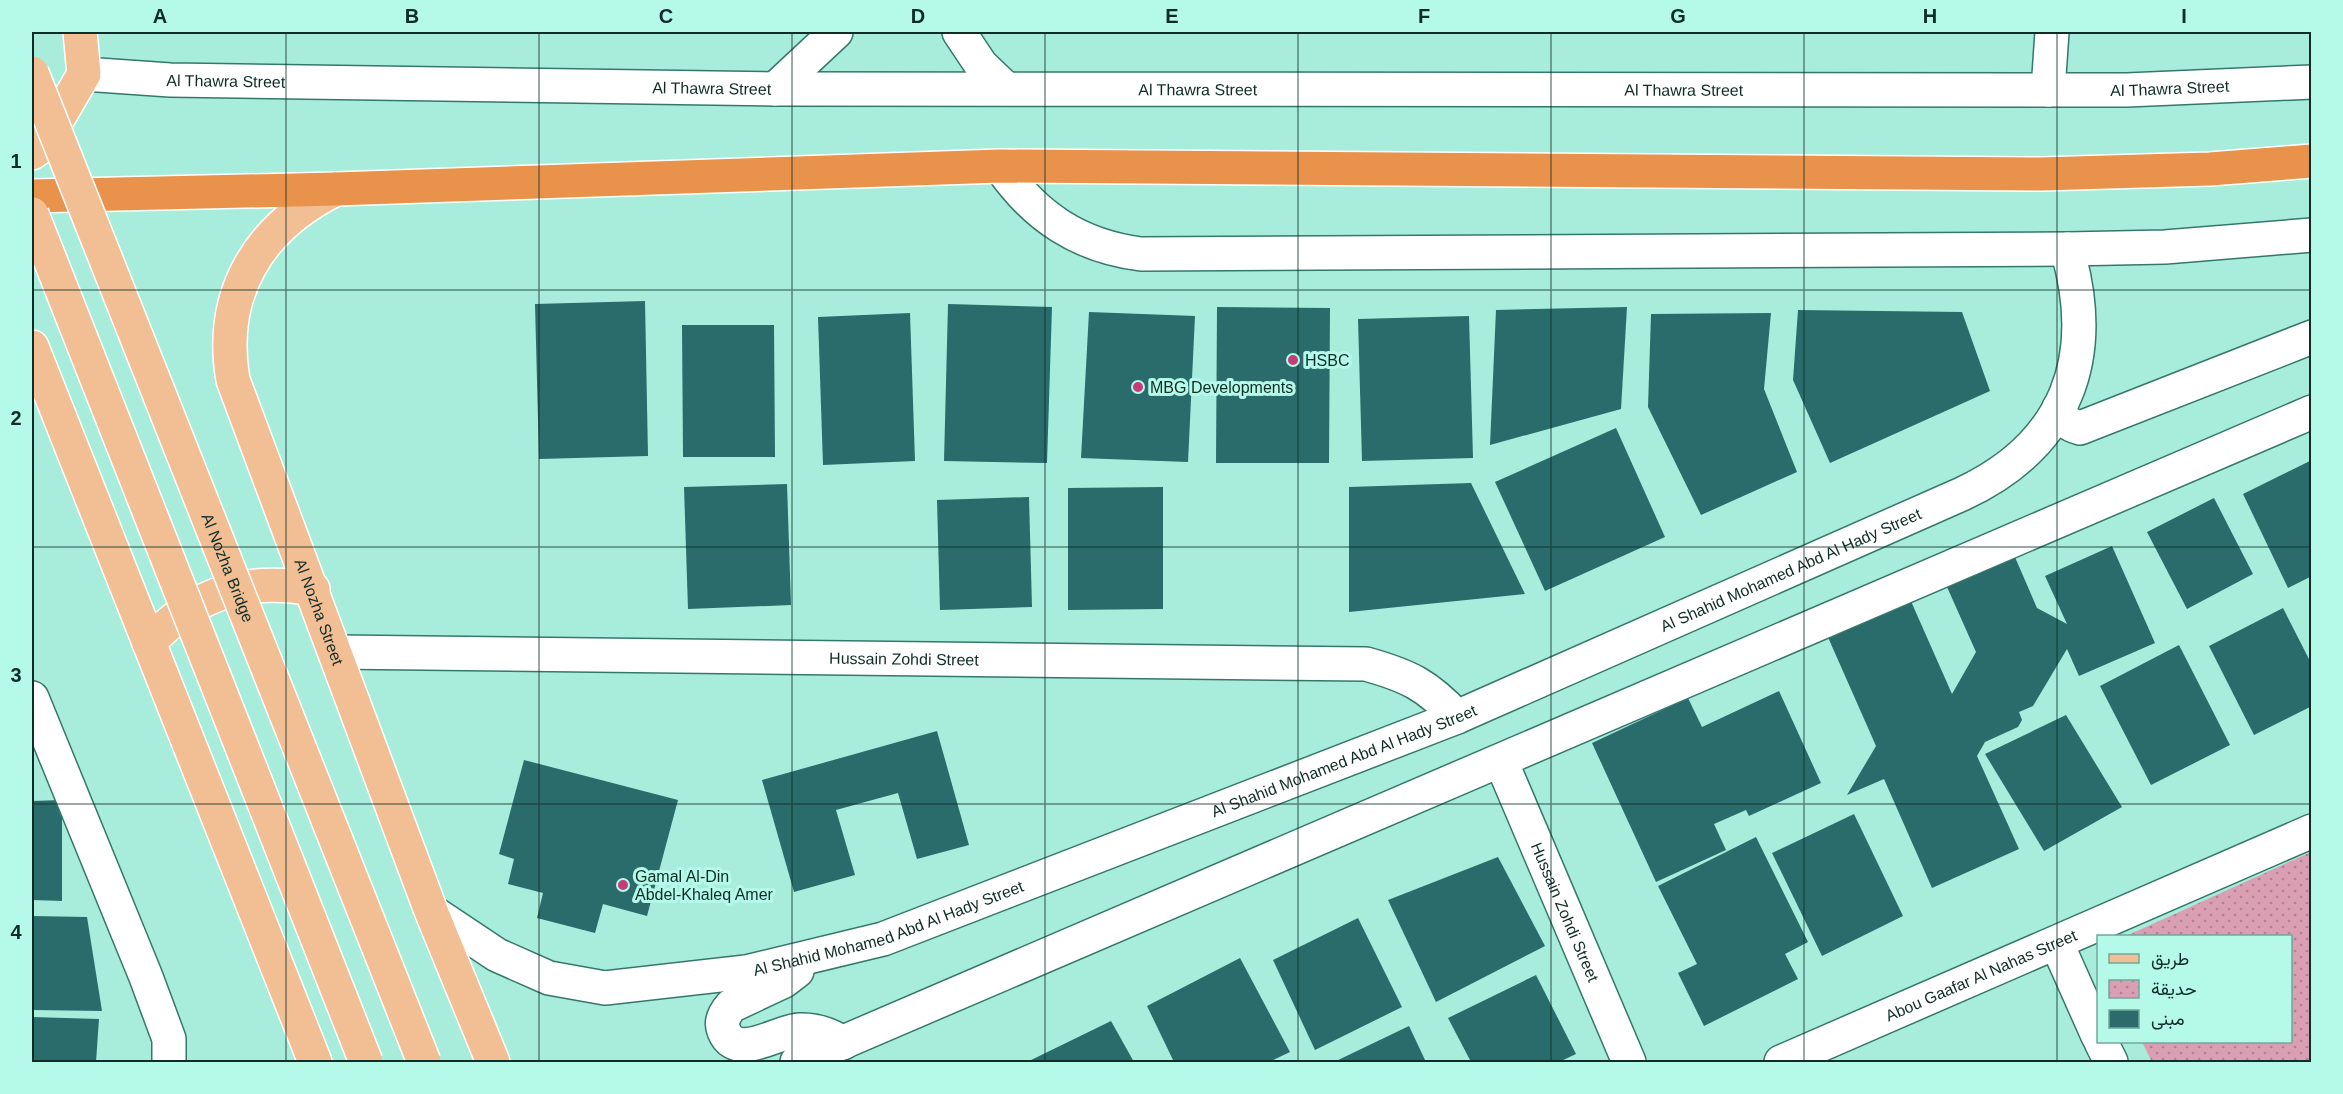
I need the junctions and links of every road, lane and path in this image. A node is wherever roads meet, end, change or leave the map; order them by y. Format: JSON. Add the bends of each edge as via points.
{"nodes":[{"id":1,"x":80,"y":32,"type":"edge"},
{"id":2,"x":836,"y":32,"type":"edge"},
{"id":3,"x":960,"y":32,"type":"edge"},
{"id":4,"x":2052,"y":32,"type":"edge"},
{"id":5,"x":32,"y":73,"type":"edge"},
{"id":6,"x":84,"y":74,"type":"junction"},
{"id":7,"x":2312,"y":82,"type":"edge"},
{"id":8,"x":1004,"y":87,"type":"junction"},
{"id":9,"x":775,"y":89,"type":"junction"},
{"id":10,"x":2048,"y":90,"type":"junction"},
{"id":11,"x":32,"y":153,"type":"edge"},
{"id":12,"x":2312,"y":161,"type":"edge"},
{"id":13,"x":1000,"y":166,"type":"junction"},
{"id":14,"x":336,"y":189,"type":"junction"},
{"id":15,"x":32,"y":196,"type":"edge"},
{"id":16,"x":32,"y":214,"type":"edge"},
{"id":17,"x":2312,"y":236,"type":"edge"},
{"id":18,"x":2067,"y":249,"type":"junction"},
{"id":19,"x":2312,"y":337,"type":"edge"},
{"id":20,"x":32,"y":347,"type":"edge"},
{"id":21,"x":2059,"y":408,"type":"junction"},
{"id":22,"x":2312,"y":412,"type":"edge"},
{"id":23,"x":312,"y":589,"type":"junction"},
{"id":24,"x":149,"y":643,"type":"junction"},
{"id":25,"x":336,"y":652,"type":"junction"},
{"id":26,"x":32,"y":698,"type":"edge"},
{"id":27,"x":1457,"y":717,"type":"junction"},
{"id":28,"x":1501,"y":760,"type":"junction"},
{"id":29,"x":2312,"y":831,"type":"edge"},
{"id":30,"x":432,"y":911,"type":"junction"},
{"id":31,"x":2057,"y":944,"type":"junction"},
{"id":32,"x":810,"y":957,"type":"junction"},
{"id":33,"x":2097,"y":1034,"type":"edge"},
{"id":34,"x":843,"y":1043,"type":"junction"},
{"id":35,"x":2102,"y":1043,"type":"edge"},
{"id":36,"x":169,"y":1062,"type":"edge"},
{"id":37,"x":315,"y":1062,"type":"edge"},
{"id":38,"x":366,"y":1062,"type":"edge"},
{"id":39,"x":424,"y":1062,"type":"edge"},
{"id":40,"x":494,"y":1062,"type":"edge"},
{"id":41,"x":797,"y":1062,"type":"edge"},
{"id":42,"x":1629,"y":1062,"type":"edge"},
{"id":43,"x":1781,"y":1062,"type":"edge"},
{"id":44,"x":2110,"y":1062,"type":"edge"}],
"edges":[{"from":1,"to":6,"type":"main road"},
{"from":2,"to":9,"type":"street"},
{"from":3,"to":8,"type":"street","via":[[981,65]]},
{"from":4,"to":10,"type":"street"},
{"from":5,"to":39,"type":"main road","name":"Al Nozha Bridge","bridge":true},
{"from":6,"to":9,"type":"street","name":"Al Thawra Street","via":[[170,80]]},
{"from":6,"to":11,"type":"main road","via":[[42,146]]},
{"from":7,"to":10,"type":"street","name":"Al Thawra Street"},
{"from":8,"to":9,"type":"street","name":"Al Thawra Street"},
{"from":8,"to":10,"type":"street","name":"Al Thawra Street"},
{"from":12,"to":13,"type":"highway","via":[[2041,174]]},
{"from":13,"to":14,"type":"highway"},
{"from":13,"to":18,"type":"street","via":[[1014,187],[1050,221],[1093,244],[1141,254]]},
{"from":14,"to":15,"type":"highway"},
{"from":14,"to":23,"type":"main road","name":"Al Nozha Street","via":[[291,215],[256,254],[235,302],[230,328],[233,380]]},
{"from":16,"to":38,"type":"main road","bridge":true},
{"from":17,"to":18,"type":"street","via":[[2165,247]]},
{"from":18,"to":21,"type":"street","name":"Al Shahid Mohamed Abd Al Hady Street","via":[[2077,288],[2081,332],[2073,375]]},
{"from":19,"to":21,"type":"street","via":[[2080,428],[2062,418]]},
{"from":20,"to":24,"type":"main road"},
{"from":21,"to":27,"type":"street","name":"Al Shahid Mohamed Abd Al Hady Street","via":[[2028,450],[1986,483]]},
{"from":22,"to":28,"type":"street"},
{"from":23,"to":24,"type":"main road","via":[[287,585],[236,588],[188,609]]},
{"from":23,"to":25,"type":"main road","name":"Al Nozha Street"},
{"from":24,"to":37,"type":"main road"},
{"from":25,"to":27,"type":"street","name":"Hussain Zohdi Street","via":[[1366,664],[1398,673],[1432,690]]},
{"from":25,"to":30,"type":"main road","name":"Al Nozha Street"},
{"from":26,"to":36,"type":"street","via":[[146,977],[169,1039]]},
{"from":27,"to":32,"type":"street","name":"Al Shahid Mohamed Abd Al Hady Street","via":[[883,939]]},
{"from":28,"to":34,"type":"street"},
{"from":28,"to":42,"type":"street","name":"Hussain Zohdi Street"},
{"from":29,"to":31,"type":"street","name":"Abou Gaafar Al Nahas Street"},
{"from":30,"to":32,"type":"street","name":"Al Shahid Mohamed Abd Al Hady Street","via":[[497,956],[549,978],[605,988],[747,972]]},
{"from":30,"to":40,"type":"main road","name":"Al Nozha Street"},
{"from":31,"to":33,"type":"street"},
{"from":31,"to":43,"type":"street","name":"Abou Gaafar Al Nahas Street"},
{"from":32,"to":34,"type":"street","via":[[784,981],[730,1006],[723,1022],[724,1032],[747,1046],[797,1030],[814,1030]]},
{"from":34,"to":41,"type":"street"},
{"from":35,"to":44,"type":"street"}]}
